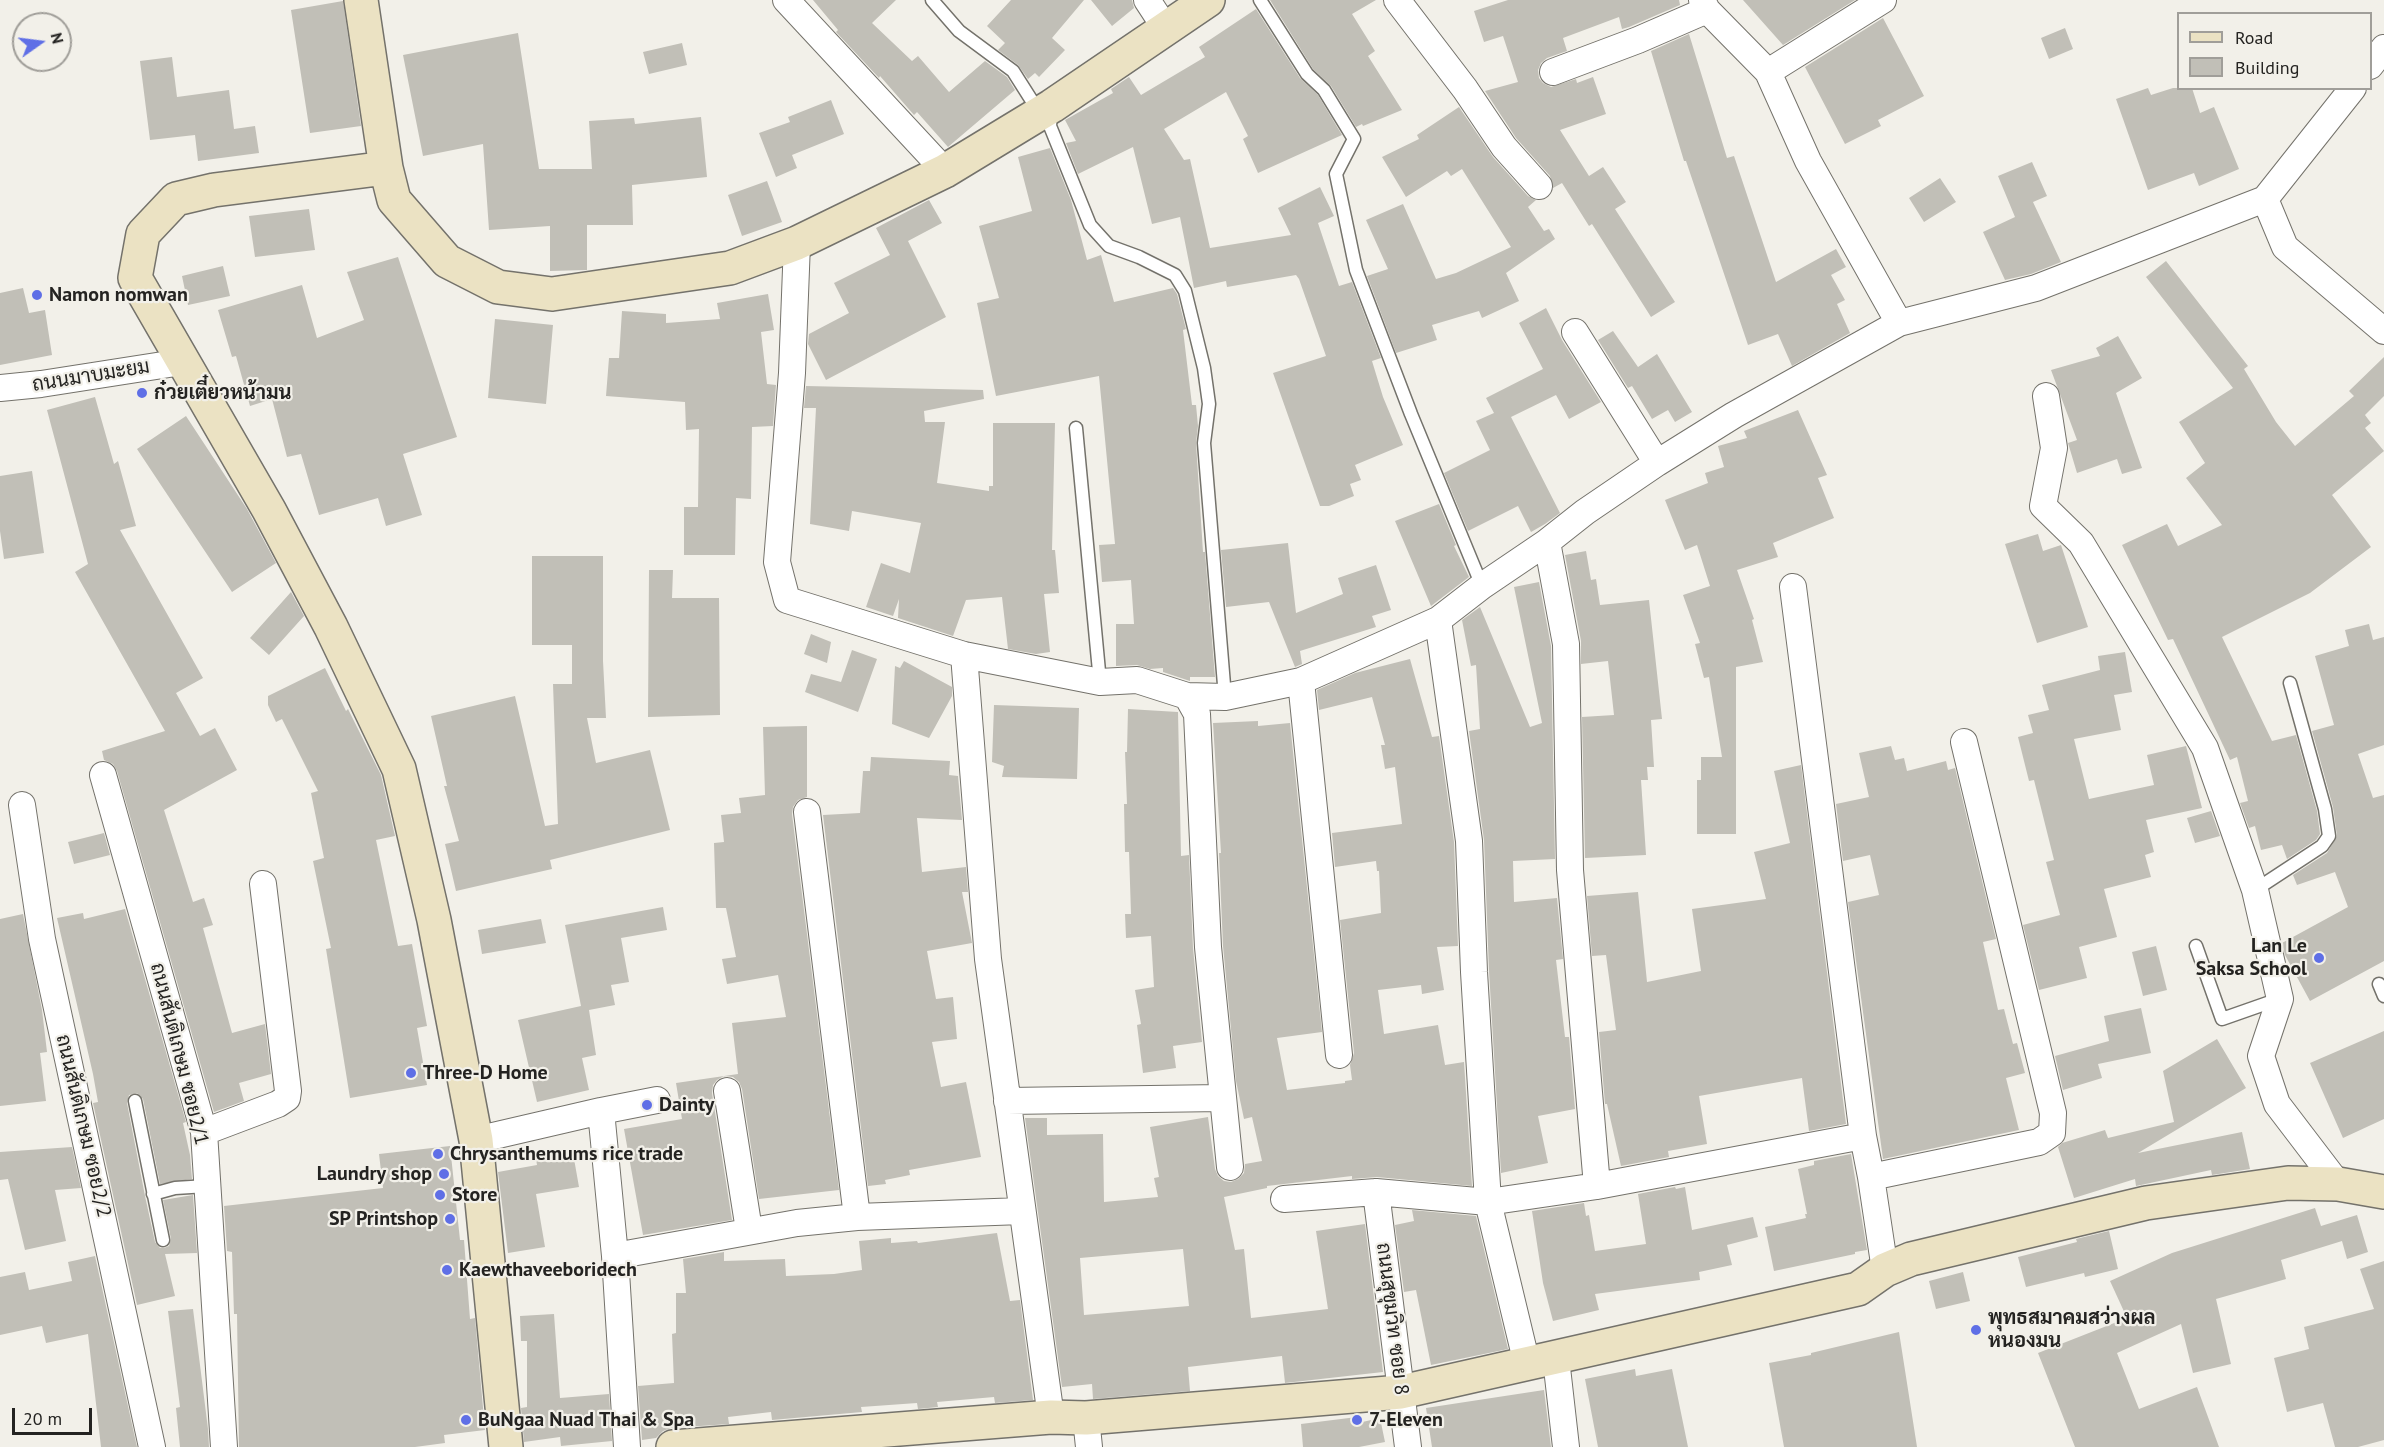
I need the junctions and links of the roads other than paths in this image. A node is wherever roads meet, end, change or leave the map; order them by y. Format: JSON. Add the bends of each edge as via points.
{"nodes":[{"id":1,"x":361,"y":0,"type":"edge"},
{"id":2,"x":786,"y":0,"type":"edge"},
{"id":3,"x":932,"y":0,"type":"edge"},
{"id":4,"x":1147,"y":0,"type":"edge"},
{"id":5,"x":1208,"y":0,"type":"edge"},
{"id":6,"x":1260,"y":0,"type":"edge"},
{"id":7,"x":1397,"y":0,"type":"edge"},
{"id":8,"x":1882,"y":0,"type":"edge"},
{"id":9,"x":1705,"y":5,"type":"edge"},
{"id":10,"x":1166,"y":29,"type":"junction"},
{"id":11,"x":2384,"y":48,"type":"edge"},
{"id":12,"x":2372,"y":63,"type":"edge"},
{"id":13,"x":1552,"y":72,"type":"dead end"},
{"id":14,"x":1768,"y":72,"type":"junction"},
{"id":15,"x":2351,"y":90,"type":"edge"},
{"id":16,"x":1046,"y":109,"type":"junction"},
{"id":17,"x":386,"y":168,"type":"junction"},
{"id":18,"x":945,"y":171,"type":"junction"},
{"id":19,"x":1539,"y":186,"type":"dead end"},
{"id":20,"x":2265,"y":200,"type":"junction"},
{"id":21,"x":797,"y":243,"type":"junction"},
{"id":22,"x":1899,"y":323,"type":"junction"},
{"id":23,"x":2384,"y":331,"type":"edge"},
{"id":24,"x":1575,"y":332,"type":"dead end"},
{"id":25,"x":182,"y":362,"type":"junction"},
{"id":26,"x":0,"y":388,"type":"edge"},
{"id":27,"x":2046,"y":396,"type":"dead end"},
{"id":28,"x":1076,"y":428,"type":"dead end"},
{"id":29,"x":1657,"y":463,"type":"junction"},
{"id":30,"x":1547,"y":542,"type":"junction"},
{"id":31,"x":1482,"y":586,"type":"junction"},
{"id":32,"x":1793,"y":587,"type":"dead end"},
{"id":33,"x":1438,"y":620,"type":"junction"},
{"id":34,"x":964,"y":655,"type":"junction"},
{"id":35,"x":1301,"y":681,"type":"junction"},
{"id":36,"x":1100,"y":682,"type":"junction"},
{"id":37,"x":2290,"y":683,"type":"dead end"},
{"id":38,"x":1187,"y":696,"type":"junction"},
{"id":39,"x":1225,"y":697,"type":"junction"},
{"id":40,"x":1964,"y":742,"type":"dead end"},
{"id":41,"x":103,"y":775,"type":"dead end"},
{"id":42,"x":22,"y":805,"type":"dead end"},
{"id":43,"x":807,"y":812,"type":"dead end"},
{"id":44,"x":263,"y":884,"type":"dead end"},
{"id":45,"x":2255,"y":890,"type":"junction"},
{"id":46,"x":2196,"y":946,"type":"dead end"},
{"id":47,"x":2280,"y":999,"type":"junction"},
{"id":48,"x":1339,"y":1055,"type":"dead end"},
{"id":49,"x":727,"y":1091,"type":"dead end"},
{"id":50,"x":1222,"y":1098,"type":"junction"},
{"id":51,"x":135,"y":1101,"type":"dead end"},
{"id":52,"x":657,"y":1101,"type":"dead end"},
{"id":53,"x":1007,"y":1101,"type":"junction"},
{"id":54,"x":601,"y":1112,"type":"junction"},
{"id":55,"x":204,"y":1132,"type":"junction"},
{"id":56,"x":1863,"y":1136,"type":"junction"},
{"id":57,"x":476,"y":1140,"type":"junction"},
{"id":58,"x":1230,"y":1167,"type":"dead end"},
{"id":59,"x":1871,"y":1176,"type":"junction"},
{"id":60,"x":2338,"y":1184,"type":"junction"},
{"id":61,"x":207,"y":1186,"type":"junction"},
{"id":62,"x":1597,"y":1186,"type":"junction"},
{"id":63,"x":1376,"y":1192,"type":"junction"},
{"id":64,"x":153,"y":1194,"type":"junction"},
{"id":65,"x":2380,"y":1196,"type":"edge"},
{"id":66,"x":1284,"y":1198,"type":"dead end"},
{"id":67,"x":1488,"y":1202,"type":"junction"},
{"id":68,"x":1022,"y":1211,"type":"junction"},
{"id":69,"x":857,"y":1217,"type":"junction"},
{"id":70,"x":749,"y":1230,"type":"junction"},
{"id":71,"x":163,"y":1240,"type":"dead end"},
{"id":72,"x":615,"y":1256,"type":"junction"},
{"id":73,"x":1885,"y":1270,"type":"junction"},
{"id":74,"x":1541,"y":1361,"type":"junction"},
{"id":75,"x":1401,"y":1392,"type":"junction"},
{"id":76,"x":1051,"y":1417,"type":"junction"},
{"id":77,"x":1088,"y":1433,"type":"edge"},
{"id":78,"x":152,"y":1447,"type":"edge"},
{"id":79,"x":224,"y":1447,"type":"edge"},
{"id":80,"x":506,"y":1447,"type":"edge"},
{"id":81,"x":627,"y":1447,"type":"edge"},
{"id":82,"x":673,"y":1447,"type":"edge"},
{"id":83,"x":1408,"y":1447,"type":"edge"},
{"id":84,"x":1566,"y":1447,"type":"edge"}],
"edges":[{"from":1,"to":17,"type":"street"},
{"from":2,"to":18,"type":"street"},
{"from":3,"to":16,"type":"lane","via":[[958,31],[1013,71]]},
{"from":4,"to":10,"type":"street"},
{"from":5,"to":10,"type":"street"},
{"from":6,"to":31,"type":"lane","via":[[1307,74],[1324,90],[1353,139],[1336,174],[1356,270]]},
{"from":7,"to":19,"type":"street","via":[[1465,88],[1504,147]]},
{"from":8,"to":14,"type":"street"},
{"from":9,"to":13,"type":"street","via":[[1638,40]]},
{"from":9,"to":14,"type":"street"},
{"from":10,"to":16,"type":"street"},
{"from":11,"to":12,"type":"street"},
{"from":14,"to":22,"type":"street","via":[[1808,160]]},
{"from":15,"to":20,"type":"street"},
{"from":16,"to":18,"type":"street"},
{"from":16,"to":39,"type":"lane","via":[[1090,225],[1109,246],[1175,275],[1185,291],[1209,404],[1204,443]]},
{"from":17,"to":21,"type":"street","via":[[394,200],[447,261],[498,287],[552,294],[730,268]]},
{"from":17,"to":25,"type":"street","via":[[214,190],[176,199],[143,234],[135,278]]},
{"from":18,"to":21,"type":"street"},
{"from":20,"to":22,"type":"street","via":[[2036,288]]},
{"from":20,"to":23,"type":"street","via":[[2285,247]]},
{"from":21,"to":34,"type":"street","via":[[792,373],[777,562],[787,600]]},
{"from":22,"to":29,"type":"street"},
{"from":24,"to":29,"type":"street"},
{"from":25,"to":26,"type":"street","name":"ถนนมาบมะยม"},
{"from":25,"to":57,"type":"street","via":[[269,510],[399,769],[434,920]]},
{"from":27,"to":45,"type":"street","via":[[2054,448],[2043,506],[2081,543],[2205,748]]},
{"from":28,"to":36,"type":"lane"},
{"from":29,"to":30,"type":"street"},
{"from":30,"to":31,"type":"street"},
{"from":30,"to":62,"type":"street","via":[[1566,644],[1570,870]]},
{"from":31,"to":33,"type":"street"},
{"from":32,"to":56,"type":"street"},
{"from":33,"to":35,"type":"street"},
{"from":33,"to":67,"type":"street","via":[[1469,841]]},
{"from":34,"to":36,"type":"street"},
{"from":34,"to":53,"type":"street","via":[[988,959]]},
{"from":35,"to":39,"type":"street"},
{"from":35,"to":48,"type":"street"},
{"from":36,"to":38,"type":"street","via":[[1137,680]]},
{"from":37,"to":45,"type":"lane","via":[[2329,836],[2322,846]]},
{"from":38,"to":39,"type":"street"},
{"from":38,"to":50,"type":"street","via":[[1197,714],[1208,947]]},
{"from":40,"to":59,"type":"street","via":[[2053,1113],[2052,1133],[2039,1142]]},
{"from":41,"to":55,"type":"street","name":"ถนนสันติเกษม ซอย2/1"},
{"from":42,"to":78,"type":"street","name":"ถนนสันติเกษม ซอย2/2","via":[[42,939]]},
{"from":43,"to":69,"type":"street"},
{"from":44,"to":55,"type":"street","via":[[287,1098]]},
{"from":45,"to":47,"type":"street"},
{"from":46,"to":47,"type":"lane","via":[[2222,1020]]},
{"from":47,"to":60,"type":"street","via":[[2261,1056],[2277,1104]]},
{"from":49,"to":70,"type":"street"},
{"from":50,"to":53,"type":"street"},
{"from":50,"to":58,"type":"street"},
{"from":51,"to":64,"type":"lane"},
{"from":52,"to":54,"type":"street"},
{"from":53,"to":68,"type":"street"},
{"from":54,"to":57,"type":"street"},
{"from":54,"to":72,"type":"street"},
{"from":55,"to":61,"type":"street","name":"ถนนสันติเกษม ซอย2/1"},
{"from":56,"to":59,"type":"street"},
{"from":56,"to":62,"type":"street"},
{"from":57,"to":80,"type":"street"},
{"from":59,"to":73,"type":"street"},
{"from":60,"to":65,"type":"street"},
{"from":60,"to":73,"type":"street","via":[[2288,1183],[2146,1203],[1911,1259]]},
{"from":61,"to":64,"type":"lane"},
{"from":61,"to":79,"type":"street","name":"ถนนสันติเกษม ซอย2/1"},
{"from":62,"to":67,"type":"street"},
{"from":63,"to":66,"type":"street"},
{"from":63,"to":67,"type":"street"},
{"from":63,"to":75,"type":"street","name":"ถนนสุขุมวิท ซอย 8"},
{"from":64,"to":71,"type":"lane"},
{"from":67,"to":74,"type":"street"},
{"from":68,"to":69,"type":"street"},
{"from":68,"to":76,"type":"street"},
{"from":69,"to":70,"type":"street"},
{"from":70,"to":72,"type":"street"},
{"from":72,"to":81,"type":"street"},
{"from":73,"to":74,"type":"street","via":[[1858,1289]]},
{"from":74,"to":75,"type":"street"},
{"from":74,"to":84,"type":"street"},
{"from":75,"to":77,"type":"street"},
{"from":75,"to":83,"type":"street","name":"ถนนสุขุมวิท ซอย 8"},
{"from":76,"to":77,"type":"street"},
{"from":76,"to":82,"type":"street"}]}
